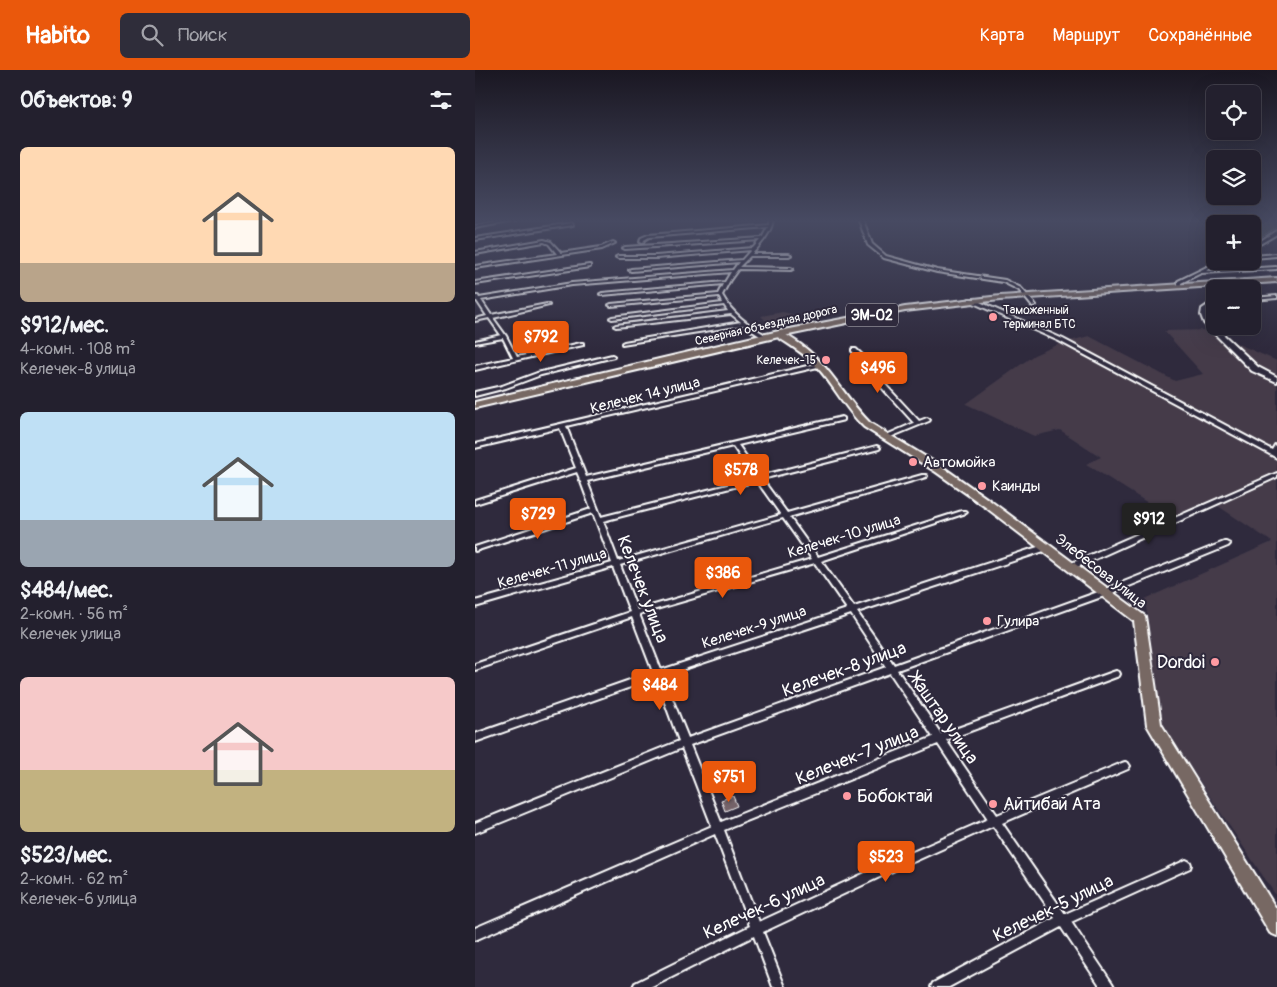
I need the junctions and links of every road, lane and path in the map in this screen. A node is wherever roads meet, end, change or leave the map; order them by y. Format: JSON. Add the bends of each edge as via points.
{"nodes":[{"id":1,"x":741,"y":262,"type":"edge"},
{"id":2,"x":500,"y":263,"type":"edge"},
{"id":3,"x":730,"y":263,"type":"edge"},
{"id":4,"x":907,"y":263,"type":"edge"},
{"id":5,"x":589,"y":266,"type":"dead end"},
{"id":6,"x":475,"y":267,"type":"edge"},
{"id":7,"x":1277,"y":268,"type":"edge"},
{"id":8,"x":791,"y":269,"type":"dead end"},
{"id":9,"x":631,"y":270,"type":"dead end"},
{"id":10,"x":735,"y":270,"type":"junction"},
{"id":11,"x":1206,"y":270,"type":"edge"},
{"id":12,"x":1201,"y":272,"type":"junction"},
{"id":13,"x":1277,"y":280,"type":"edge"},
{"id":14,"x":475,"y":283,"type":"edge"},
{"id":15,"x":726,"y":283,"type":"junction"},
{"id":16,"x":1261,"y":283,"type":"edge"},
{"id":17,"x":1181,"y":286,"type":"junction"},
{"id":18,"x":1206,"y":286,"type":"edge"},
{"id":19,"x":602,"y":294,"type":"dead end"},
{"id":20,"x":720,"y":295,"type":"junction"},
{"id":21,"x":476,"y":298,"type":"edge"},
{"id":22,"x":1277,"y":298,"type":"edge"},
{"id":23,"x":1261,"y":299,"type":"edge"},
{"id":24,"x":971,"y":300,"type":"junction"},
{"id":25,"x":724,"y":304,"type":"junction"},
{"id":26,"x":1033,"y":304,"type":"dead end"},
{"id":27,"x":547,"y":305,"type":"dead end"},
{"id":28,"x":611,"y":305,"type":"dead end"},
{"id":29,"x":1206,"y":308,"type":"edge"},
{"id":30,"x":732,"y":312,"type":"junction"},
{"id":31,"x":491,"y":317,"type":"junction"},
{"id":32,"x":612,"y":318,"type":"dead end"},
{"id":33,"x":475,"y":320,"type":"edge"},
{"id":34,"x":1206,"y":322,"type":"edge"},
{"id":35,"x":745,"y":324,"type":"junction"},
{"id":36,"x":616,"y":326,"type":"dead end"},
{"id":37,"x":779,"y":334,"type":"junction"},
{"id":38,"x":1220,"y":335,"type":"edge"},
{"id":39,"x":504,"y":336,"type":"junction"},
{"id":40,"x":765,"y":337,"type":"junction"},
{"id":41,"x":475,"y":342,"type":"edge"},
{"id":42,"x":581,"y":344,"type":"dead end"},
{"id":43,"x":624,"y":344,"type":"dead end"},
{"id":44,"x":854,"y":350,"type":"dead end"},
{"id":45,"x":612,"y":356,"type":"dead end"},
{"id":46,"x":516,"y":359,"type":"junction"},
{"id":47,"x":820,"y":365,"type":"junction"},
{"id":48,"x":475,"y":368,"type":"edge"},
{"id":49,"x":1277,"y":380,"type":"edge"},
{"id":50,"x":475,"y":394,"type":"edge"},
{"id":51,"x":475,"y":405,"type":"edge"},
{"id":52,"x":842,"y":419,"type":"dead end"},
{"id":53,"x":927,"y":420,"type":"dead end"},
{"id":54,"x":918,"y":424,"type":"junction"},
{"id":55,"x":563,"y":427,"type":"junction"},
{"id":56,"x":886,"y":438,"type":"junction"},
{"id":57,"x":735,"y":444,"type":"junction"},
{"id":58,"x":475,"y":446,"type":"edge"},
{"id":59,"x":1277,"y":446,"type":"edge"},
{"id":60,"x":877,"y":448,"type":"dead end"},
{"id":61,"x":1275,"y":454,"type":"edge"},
{"id":62,"x":577,"y":470,"type":"junction"},
{"id":63,"x":1277,"y":475,"type":"edge"},
{"id":64,"x":924,"y":476,"type":"dead end"},
{"id":65,"x":582,"y":480,"type":"junction"},
{"id":66,"x":760,"y":480,"type":"junction"},
{"id":67,"x":475,"y":502,"type":"edge"},
{"id":68,"x":593,"y":511,"type":"junction"},
{"id":69,"x":964,"y":512,"type":"dead end"},
{"id":70,"x":785,"y":517,"type":"junction"},
{"id":71,"x":598,"y":520,"type":"junction"},
{"id":72,"x":1225,"y":544,"type":"dead end"},
{"id":73,"x":475,"y":548,"type":"edge"},
{"id":74,"x":1044,"y":548,"type":"junction"},
{"id":75,"x":816,"y":560,"type":"junction"},
{"id":76,"x":615,"y":565,"type":"junction"},
{"id":77,"x":1070,"y":567,"type":"junction"},
{"id":78,"x":1104,"y":593,"type":"junction"},
{"id":79,"x":475,"y":604,"type":"edge"},
{"id":80,"x":851,"y":610,"type":"junction"},
{"id":81,"x":635,"y":613,"type":"junction"},
{"id":82,"x":475,"y":667,"type":"edge"},
{"id":83,"x":891,"y":670,"type":"junction"},
{"id":84,"x":658,"y":674,"type":"junction"},
{"id":85,"x":1116,"y":674,"type":"dead end"},
{"id":86,"x":475,"y":738,"type":"edge"},
{"id":87,"x":939,"y":739,"type":"junction"},
{"id":88,"x":684,"y":743,"type":"junction"},
{"id":89,"x":1125,"y":766,"type":"dead end"},
{"id":90,"x":995,"y":819,"type":"junction"},
{"id":91,"x":475,"y":828,"type":"edge"},
{"id":92,"x":718,"y":828,"type":"junction"},
{"id":93,"x":1186,"y":865,"type":"dead end"},
{"id":94,"x":1063,"y":920,"type":"junction"},
{"id":95,"x":1277,"y":927,"type":"edge"},
{"id":96,"x":755,"y":928,"type":"junction"},
{"id":97,"x":475,"y":934,"type":"edge"},
{"id":98,"x":639,"y":987,"type":"edge"},
{"id":99,"x":779,"y":987,"type":"edge"},
{"id":100,"x":937,"y":987,"type":"edge"},
{"id":101,"x":1108,"y":987,"type":"edge"}],
"edges":[{"from":1,"to":10,"type":"street"},
{"from":2,"to":6,"type":"street"},
{"from":3,"to":9,"type":"street"},
{"from":4,"to":26,"type":"street","via":[[1004,281],[1020,290]]},
{"from":5,"to":14,"type":"street"},
{"from":7,"to":12,"type":"street"},
{"from":8,"to":10,"type":"street"},
{"from":10,"to":15,"type":"street"},
{"from":10,"to":21,"type":"street","via":[[559,285]]},
{"from":11,"to":12,"type":"street"},
{"from":12,"to":17,"type":"street","via":[[1179,282]]},
{"from":13,"to":16,"type":"highway","name":"Северная объездная дорога","number":"ЭМ-02"},
{"from":15,"to":19,"type":"street"},
{"from":15,"to":20,"type":"street"},
{"from":17,"to":18,"type":"highway","name":"Северная объездная дорога","number":"ЭМ-02"},
{"from":17,"to":24,"type":"highway","name":"Северная объездная дорога","number":"ЭМ-02"},
{"from":20,"to":25,"type":"street"},
{"from":20,"to":28,"type":"street"},
{"from":21,"to":31,"type":"street"},
{"from":22,"to":23,"type":"street"},
{"from":24,"to":37,"type":"highway","name":"Северная объездная дорога","number":"ЭМ-02","via":[[902,309]]},
{"from":24,"to":61,"type":"street","via":[[1061,340]]},
{"from":25,"to":30,"type":"street"},
{"from":25,"to":32,"type":"street"},
{"from":27,"to":31,"type":"street"},
{"from":29,"to":34,"type":"street"},
{"from":30,"to":35,"type":"street"},
{"from":30,"to":36,"type":"street"},
{"from":31,"to":33,"type":"street"},
{"from":31,"to":39,"type":"street"},
{"from":35,"to":40,"type":"street"},
{"from":35,"to":43,"type":"street"},
{"from":37,"to":40,"type":"highway","name":"Северная объездная дорога","number":"ЭМ-02"},
{"from":37,"to":47,"type":"main road","name":"Элебесова улица"},
{"from":38,"to":49,"type":"street","via":[[1255,369]]},
{"from":39,"to":41,"type":"street"},
{"from":39,"to":46,"type":"street"},
{"from":40,"to":51,"type":"highway","name":"Северная объездная дорога","number":"ЭМ-02"},
{"from":42,"to":46,"type":"street"},
{"from":44,"to":54,"type":"street","via":[[879,374],[876,378]]},
{"from":45,"to":50,"type":"street"},
{"from":46,"to":48,"type":"street"},
{"from":47,"to":55,"type":"street","name":"Келечек 14 улица"},
{"from":47,"to":56,"type":"main road","name":"Элебесова улица","via":[[857,415]]},
{"from":52,"to":57,"type":"street"},
{"from":53,"to":54,"type":"street"},
{"from":54,"to":56,"type":"street"},
{"from":55,"to":58,"type":"street","name":"Келечек 14 улица"},
{"from":55,"to":62,"type":"street","name":"Келечек улица"},
{"from":56,"to":74,"type":"main road","name":"Элебесова улица","via":[[956,482]]},
{"from":57,"to":65,"type":"street"},
{"from":57,"to":66,"type":"street","name":"Жаштар улица"},
{"from":59,"to":61,"type":"street"},
{"from":60,"to":66,"type":"street"},
{"from":62,"to":65,"type":"street","name":"Келечек улица"},
{"from":62,"to":67,"type":"street"},
{"from":63,"to":77,"type":"street"},
{"from":64,"to":70,"type":"street","name":"Келечек-11 улица"},
{"from":65,"to":68,"type":"street","name":"Келечек улица"},
{"from":66,"to":70,"type":"street","name":"Жаштар улица"},
{"from":66,"to":71,"type":"street"},
{"from":68,"to":71,"type":"street","name":"Келечек улица"},
{"from":68,"to":73,"type":"street"},
{"from":69,"to":75,"type":"street","name":"Келечек-10 улица"},
{"from":70,"to":75,"type":"street","name":"Жаштар улица"},
{"from":70,"to":76,"type":"street","name":"Келечек-11 улица"},
{"from":71,"to":76,"type":"street","name":"Келечек улица"},
{"from":72,"to":78,"type":"street","name":"Келечек-8 улица"},
{"from":74,"to":77,"type":"main road","name":"Элебесова улица"},
{"from":74,"to":80,"type":"street","name":"Келечек-9 улица"},
{"from":75,"to":80,"type":"street","name":"Жаштар улица"},
{"from":75,"to":81,"type":"street","name":"Келечек-10 улица"},
{"from":76,"to":79,"type":"street","name":"Келечек-11 улица"},
{"from":76,"to":81,"type":"street","name":"Келечек улица"},
{"from":77,"to":78,"type":"main road","name":"Элебесова улица"},
{"from":78,"to":83,"type":"street","name":"Келечек-8 улица"},
{"from":78,"to":95,"type":"main road","name":"Элебесова улица","via":[[1140,620],[1154,725]]},
{"from":80,"to":83,"type":"street","name":"Жаштар улица"},
{"from":80,"to":84,"type":"street","name":"Келечек-9 улица"},
{"from":81,"to":82,"type":"street","name":"Келечек-10 улица"},
{"from":81,"to":84,"type":"street","name":"Келечек улица"},
{"from":83,"to":87,"type":"street","name":"Жаштар улица"},
{"from":83,"to":88,"type":"street","name":"Келечек-8 улица"},
{"from":84,"to":86,"type":"street","name":"Келечек-9 улица"},
{"from":84,"to":88,"type":"street","name":"Келечек улица"},
{"from":85,"to":87,"type":"street","name":"Келечек-7 улица"},
{"from":87,"to":90,"type":"street","name":"Жаштар улица"},
{"from":87,"to":92,"type":"street","name":"Келечек-7 улица"},
{"from":88,"to":91,"type":"street","name":"Келечек-8 улица"},
{"from":88,"to":92,"type":"street","name":"Келечек улица"},
{"from":89,"to":90,"type":"street","name":"Келечек-6 улица"},
{"from":90,"to":94,"type":"street","name":"Жаштар улица"},
{"from":90,"to":96,"type":"street","name":"Келечек-6 улица"},
{"from":92,"to":96,"type":"street","name":"Келечек улица"},
{"from":92,"to":97,"type":"street","name":"Келечек-7 улица"},
{"from":93,"to":94,"type":"street","name":"Келечек-5 улица"},
{"from":94,"to":100,"type":"street","name":"Келечек-5 улица"},
{"from":94,"to":101,"type":"street","name":"Жаштар улица"},
{"from":96,"to":98,"type":"street","name":"Келечек-6 улица"},
{"from":96,"to":99,"type":"street","name":"Келечек улица"}]}
